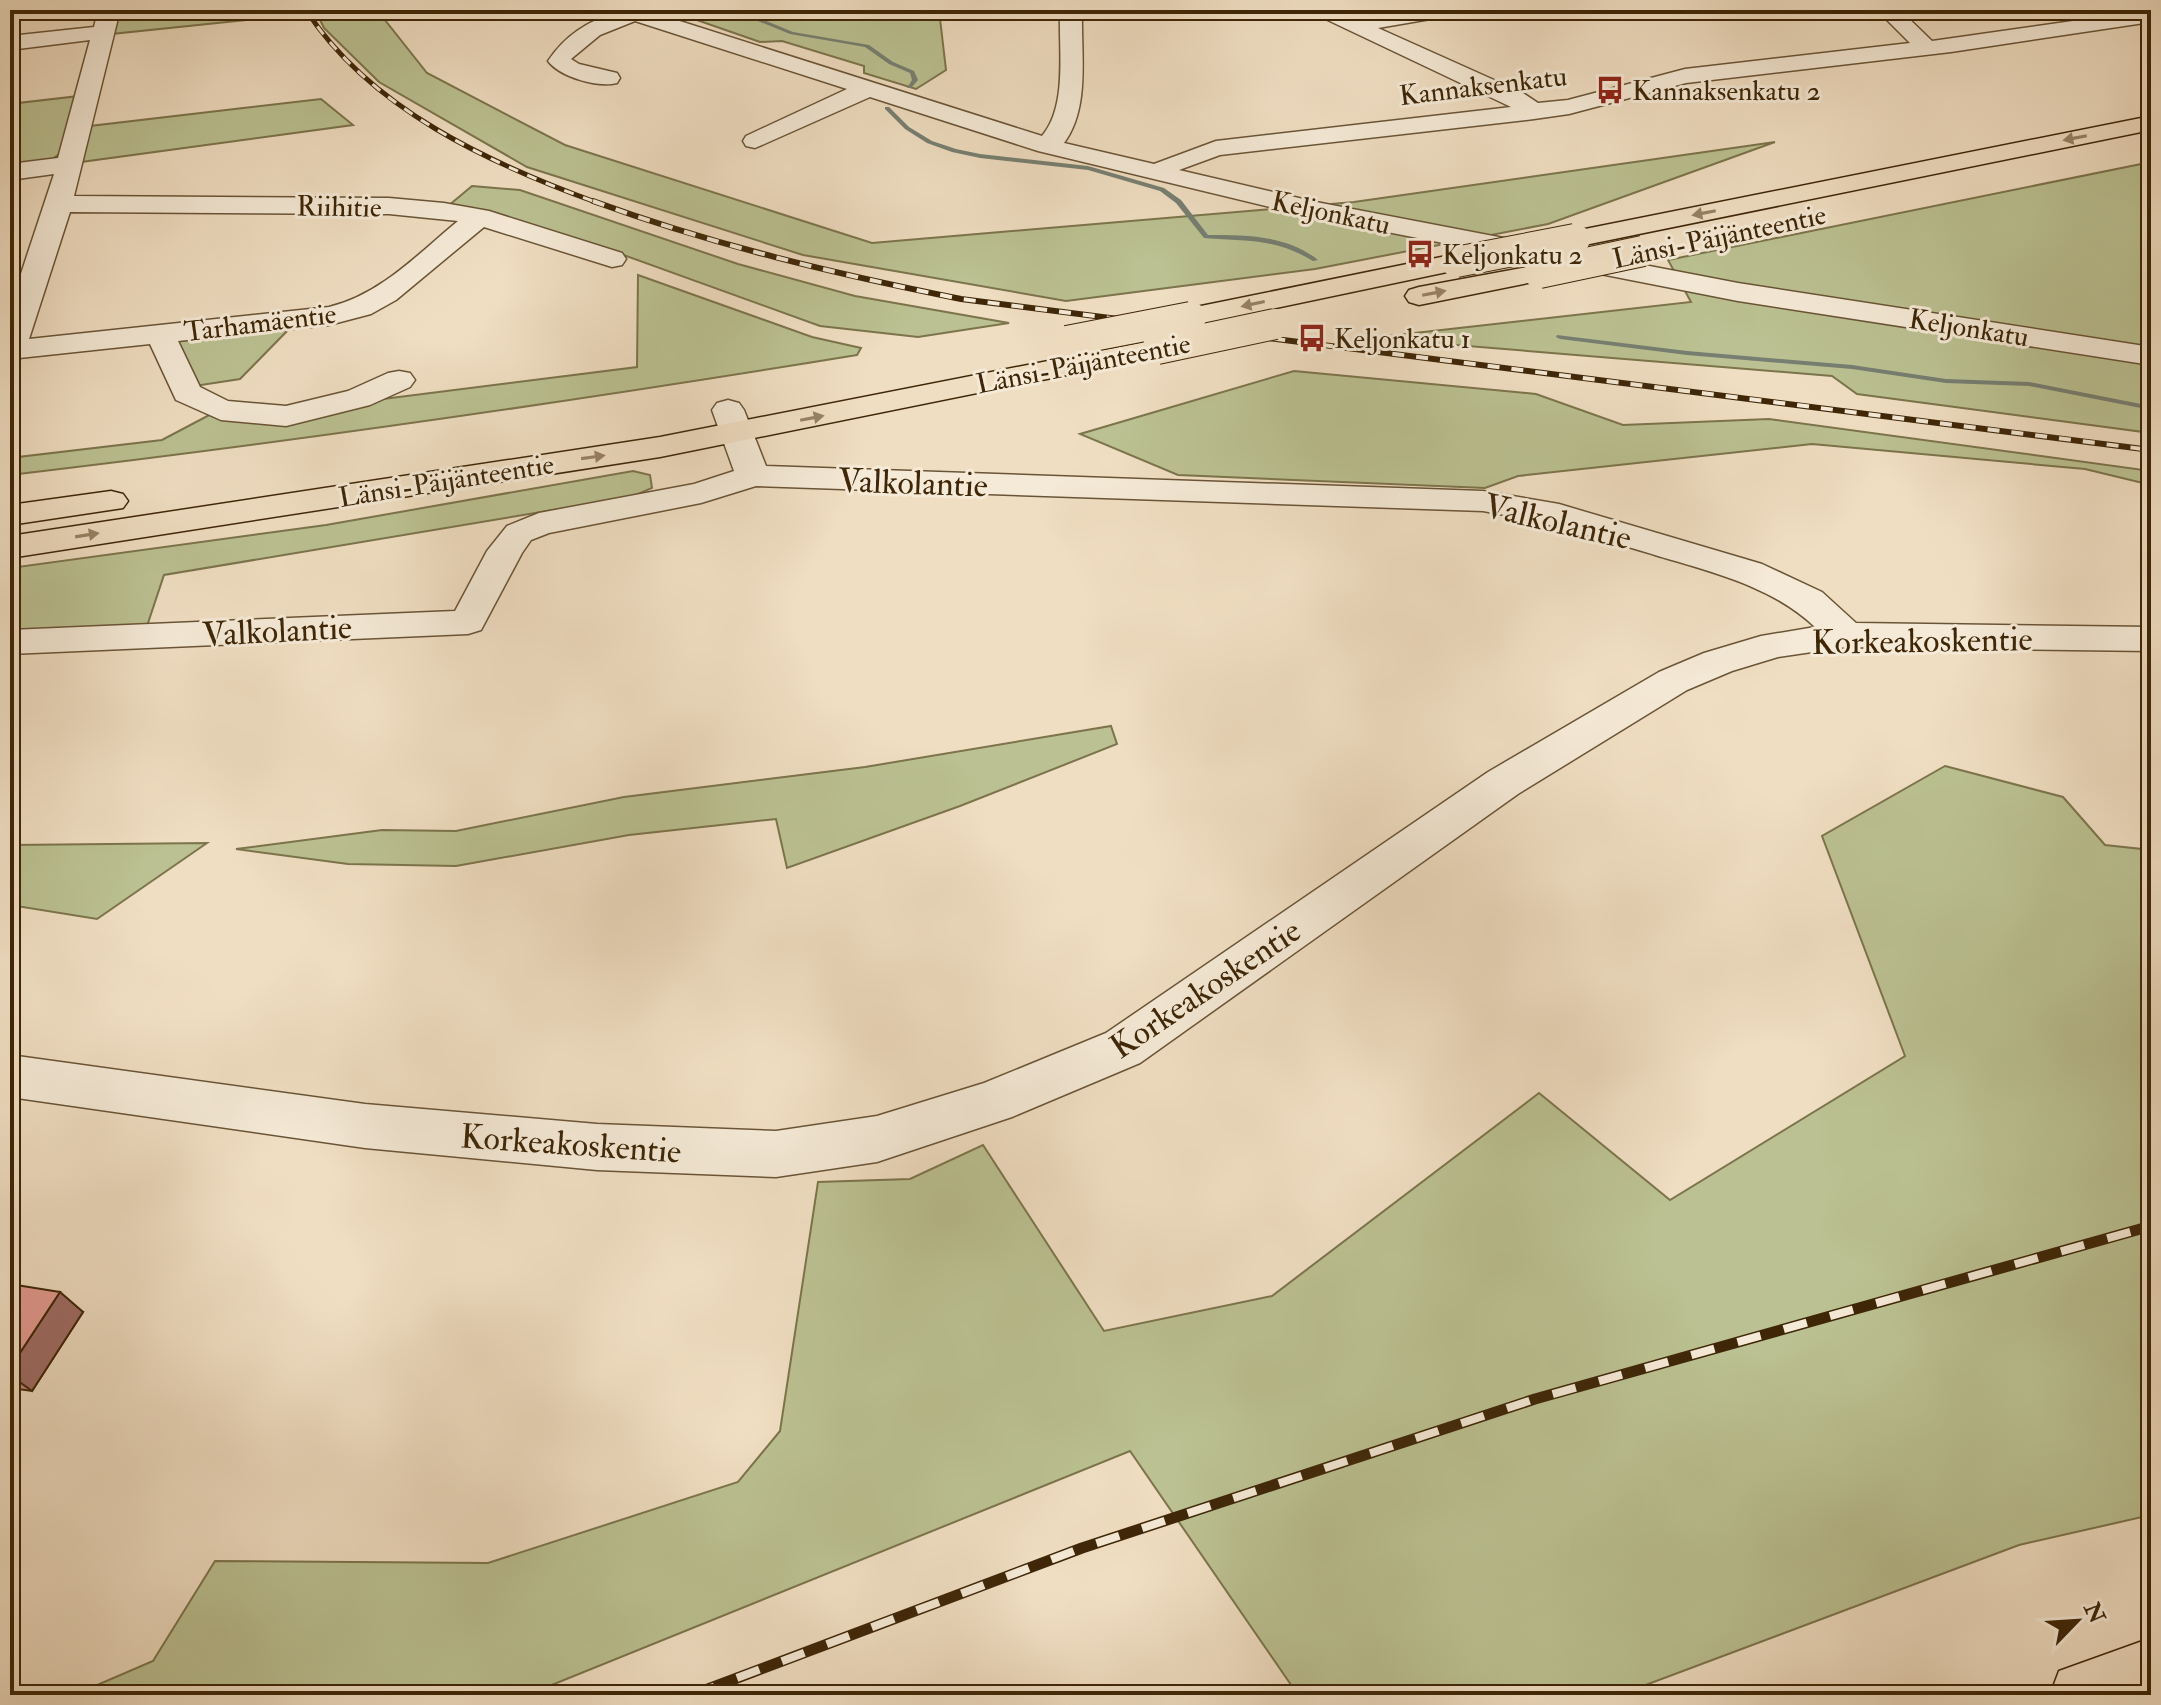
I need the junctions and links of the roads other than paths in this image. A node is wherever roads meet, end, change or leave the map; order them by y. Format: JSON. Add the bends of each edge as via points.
{"nodes":[{"id":1,"x":1066,"y":10,"type":"edge"},
{"id":2,"x":1322,"y":10,"type":"edge"},
{"id":3,"x":1448,"y":10,"type":"edge"},
{"id":4,"x":1888,"y":10,"type":"edge"},
{"id":5,"x":629,"y":12,"type":"edge"},
{"id":6,"x":2151,"y":16,"type":"edge"},
{"id":7,"x":106,"y":21,"type":"edge"},
{"id":8,"x":1354,"y":25,"type":"junction"},
{"id":9,"x":10,"y":43,"type":"edge"},
{"id":10,"x":1927,"y":48,"type":"junction"},
{"id":11,"x":609,"y":78,"type":"dead end"},
{"id":12,"x":867,"y":89,"type":"junction"},
{"id":13,"x":1534,"y":112,"type":"junction"},
{"id":14,"x":2151,"y":123,"type":"edge"},
{"id":15,"x":755,"y":141,"type":"dead end"},
{"id":16,"x":1047,"y":146,"type":"junction"},
{"id":17,"x":2151,"y":147,"type":"edge"},
{"id":18,"x":68,"y":164,"type":"junction"},
{"id":19,"x":10,"y":172,"type":"edge"},
{"id":20,"x":1159,"y":173,"type":"junction"},
{"id":21,"x":59,"y":204,"type":"junction"},
{"id":22,"x":480,"y":217,"type":"junction"},
{"id":23,"x":612,"y":259,"type":"dead end"},
{"id":24,"x":160,"y":334,"type":"junction"},
{"id":25,"x":10,"y":350,"type":"edge"},
{"id":26,"x":2151,"y":356,"type":"edge"},
{"id":27,"x":399,"y":380,"type":"dead end"},
{"id":28,"x":732,"y":422,"type":"junction"},
{"id":29,"x":753,"y":476,"type":"junction"},
{"id":30,"x":10,"y":515,"type":"edge"},
{"id":31,"x":10,"y":547,"type":"edge"},
{"id":32,"x":1846,"y":635,"type":"junction"},
{"id":33,"x":2151,"y":639,"type":"edge"},
{"id":34,"x":10,"y":642,"type":"edge"},
{"id":35,"x":10,"y":1076,"type":"edge"},
{"id":36,"x":2151,"y":1671,"type":"edge"},
{"id":37,"x":2083,"y":1695,"type":"edge"}],
"edges":[{"from":1,"to":16,"type":"street","via":[[1071,15],[1066,118],[1058,137]]},
{"from":2,"to":8,"type":"street"},
{"from":3,"to":8,"type":"street"},
{"from":4,"to":10,"type":"street"},
{"from":5,"to":11,"type":"street","via":[[587,32],[559,61]]},
{"from":5,"to":12,"type":"street","name":"Keljonkatu"},
{"from":6,"to":10,"type":"street","name":"Kannaksenkatu"},
{"from":7,"to":9,"type":"street"},
{"from":7,"to":18,"type":"street"},
{"from":8,"to":13,"type":"street","via":[[1515,98]]},
{"from":10,"to":13,"type":"street","name":"Kannaksenkatu","via":[[1685,76]]},
{"from":12,"to":15,"type":"street"},
{"from":12,"to":16,"type":"street","name":"Keljonkatu"},
{"from":13,"to":20,"type":"street","name":"Kannaksenkatu","via":[[1216,148]]},
{"from":14,"to":28,"type":"main road","name":"Länsi-Päijänteentie","one_way":true,"bridge":true,"via":[[1067,341]]},
{"from":16,"to":20,"type":"street","name":"Keljonkatu"},
{"from":28,"to":17,"type":"main road","name":"Länsi-Päijänteentie","one_way":true,"bridge":true,"via":[[1155,349]]},
{"from":18,"to":19,"type":"street"},
{"from":18,"to":21,"type":"street"},
{"from":20,"to":26,"type":"street","name":"Keljonkatu","via":[[1316,210],[1706,286]]},
{"from":21,"to":22,"type":"street","name":"Riihitie","via":[[389,206]]},
{"from":21,"to":25,"type":"street"},
{"from":22,"to":23,"type":"street","name":"Riihitie"},
{"from":22,"to":24,"type":"street","name":"Tarhamäentie","via":[[386,294],[361,308]]},
{"from":24,"to":25,"type":"street","name":"Tarhamäentie"},
{"from":24,"to":27,"type":"street","via":[[187,393],[221,410],[286,416],[359,398]]},
{"from":28,"to":29,"type":"street"},
{"from":28,"to":30,"type":"main road","name":"Länsi-Päijänteentie"},
{"from":31,"to":28,"type":"main road","name":"Länsi-Päijänteentie","one_way":true},
{"from":29,"to":32,"type":"street","name":"Valkolantie","via":[[1483,501],[1547,511],[1749,572],[1809,600]]},
{"from":29,"to":34,"type":"street","name":"Valkolantie","via":[[701,493],[539,524],[519,533],[468,622]]},
{"from":32,"to":33,"type":"street","name":"Korkeakoskentie"},
{"from":32,"to":35,"type":"street","name":"Korkeakoskentie","via":[[1775,645],[1673,681],[1503,783],[1123,1048],[994,1102],[877,1139],[776,1154],[597,1147],[365,1126]]},
{"from":36,"to":37,"type":"main road"}]}
